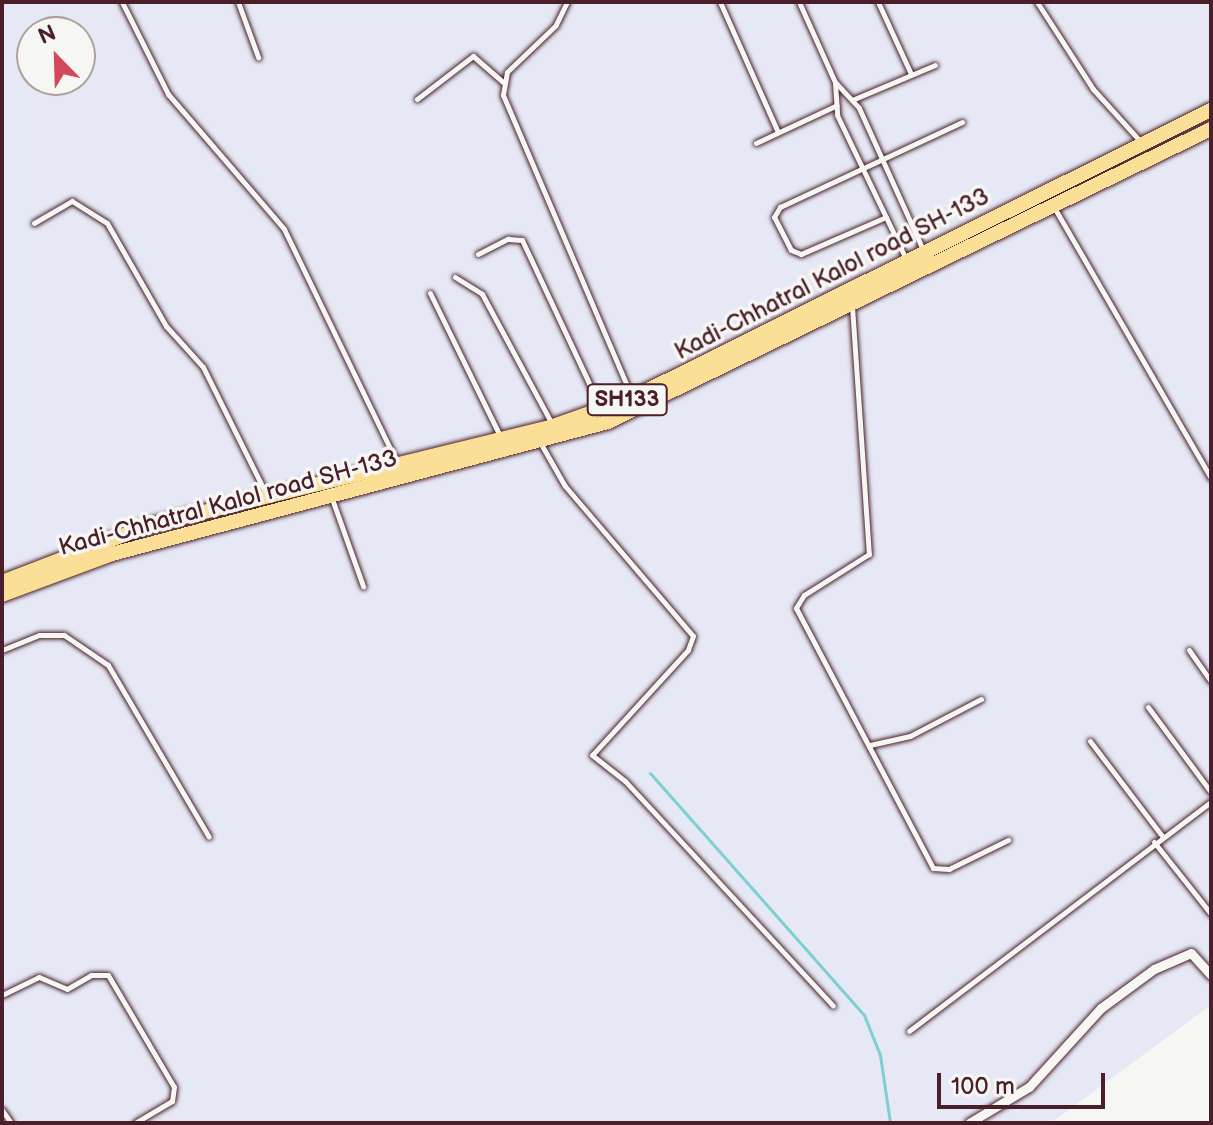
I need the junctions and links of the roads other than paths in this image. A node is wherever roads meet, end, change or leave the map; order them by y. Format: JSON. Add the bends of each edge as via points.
{"nodes":[{"id":1,"x":122,"y":2,"type":"edge"},
{"id":2,"x":238,"y":2,"type":"edge"},
{"id":3,"x":567,"y":2,"type":"edge"},
{"id":4,"x":720,"y":2,"type":"edge"},
{"id":5,"x":799,"y":2,"type":"edge"},
{"id":6,"x":878,"y":2,"type":"edge"},
{"id":7,"x":1037,"y":2,"type":"edge"},
{"id":8,"x":258,"y":57,"type":"dead end"},
{"id":9,"x":935,"y":65,"type":"dead end"},
{"id":10,"x":911,"y":74,"type":"junction"},
{"id":11,"x":835,"y":82,"type":"junction"},
{"id":12,"x":504,"y":83,"type":"junction"},
{"id":13,"x":417,"y":99,"type":"dead end"},
{"id":14,"x":852,"y":100,"type":"junction"},
{"id":15,"x":837,"y":105,"type":"junction"},
{"id":16,"x":1211,"y":110,"type":"edge"},
{"id":17,"x":962,"y":122,"type":"dead end"},
{"id":18,"x":1211,"y":129,"type":"edge"},
{"id":19,"x":778,"y":132,"type":"junction"},
{"id":20,"x":756,"y":143,"type":"dead end"},
{"id":21,"x":1143,"y":145,"type":"junction"},
{"id":22,"x":881,"y":158,"type":"junction"},
{"id":23,"x":862,"y":166,"type":"junction"},
{"id":24,"x":1053,"y":205,"type":"junction"},
{"id":25,"x":886,"y":217,"type":"junction"},
{"id":26,"x":34,"y":223,"type":"dead end"},
{"id":27,"x":923,"y":250,"type":"junction"},
{"id":28,"x":478,"y":254,"type":"dead end"},
{"id":29,"x":906,"y":259,"type":"junction"},
{"id":30,"x":455,"y":277,"type":"dead end"},
{"id":31,"x":430,"y":293,"type":"dead end"},
{"id":32,"x":852,"y":305,"type":"junction"},
{"id":33,"x":632,"y":398,"type":"junction"},
{"id":34,"x":602,"y":409,"type":"junction"},
{"id":35,"x":556,"y":432,"type":"junction"},
{"id":36,"x":502,"y":439,"type":"junction"},
{"id":37,"x":540,"y":443,"type":"junction"},
{"id":38,"x":398,"y":465,"type":"junction"},
{"id":39,"x":1211,"y":478,"type":"edge"},
{"id":40,"x":331,"y":495,"type":"junction"},
{"id":41,"x":268,"y":497,"type":"junction"},
{"id":42,"x":2,"y":582,"type":"edge"},
{"id":43,"x":363,"y":586,"type":"dead end"},
{"id":44,"x":2,"y":595,"type":"edge"},
{"id":45,"x":2,"y":650,"type":"edge"},
{"id":46,"x":1189,"y":650,"type":"dead end"},
{"id":47,"x":1211,"y":681,"type":"edge"},
{"id":48,"x":981,"y":699,"type":"dead end"},
{"id":49,"x":1148,"y":707,"type":"dead end"},
{"id":50,"x":1090,"y":741,"type":"dead end"},
{"id":51,"x":870,"y":745,"type":"junction"},
{"id":52,"x":1211,"y":792,"type":"edge"},
{"id":53,"x":1211,"y":802,"type":"edge"},
{"id":54,"x":1162,"y":836,"type":"junction"},
{"id":55,"x":209,"y":837,"type":"dead end"},
{"id":56,"x":1008,"y":840,"type":"dead end"},
{"id":57,"x":1154,"y":842,"type":"junction"},
{"id":58,"x":1211,"y":914,"type":"edge"},
{"id":59,"x":1211,"y":975,"type":"edge"},
{"id":60,"x":2,"y":995,"type":"edge"},
{"id":61,"x":833,"y":1006,"type":"dead end"},
{"id":62,"x":909,"y":1031,"type":"dead end"},
{"id":63,"x":2,"y":1110,"type":"edge"},
{"id":64,"x":11,"y":1123,"type":"edge"},
{"id":65,"x":135,"y":1123,"type":"edge"},
{"id":66,"x":969,"y":1123,"type":"edge"}],
"edges":[{"from":1,"to":38,"type":"lane","via":[[168,94],[284,229],[373,400]]},
{"from":2,"to":8,"type":"lane"},
{"from":3,"to":12,"type":"lane","via":[[556,25]]},
{"from":4,"to":19,"type":"lane"},
{"from":5,"to":11,"type":"lane"},
{"from":6,"to":10,"type":"lane"},
{"from":7,"to":21,"type":"lane","via":[[1093,89]]},
{"from":9,"to":10,"type":"lane"},
{"from":10,"to":14,"type":"lane"},
{"from":11,"to":14,"type":"lane"},
{"from":11,"to":15,"type":"lane"},
{"from":12,"to":13,"type":"lane","via":[[473,56]]},
{"from":12,"to":33,"type":"lane","via":[[507,110]]},
{"from":14,"to":22,"type":"lane"},
{"from":15,"to":19,"type":"lane"},
{"from":15,"to":23,"type":"lane"},
{"from":16,"to":21,"type":"main road","name":"Kadi-Chhatral Kalol road SH-133","number":"SH133"},
{"from":17,"to":22,"type":"lane"},
{"from":18,"to":24,"type":"main road","name":"Kadi-Chhatral Kalol road SH-133","number":"SH133"},
{"from":19,"to":20,"type":"lane"},
{"from":21,"to":27,"type":"main road","name":"Kadi-Chhatral Kalol road SH-133","number":"SH133"},
{"from":22,"to":23,"type":"lane"},
{"from":22,"to":27,"type":"lane"},
{"from":23,"to":25,"type":"lane"},
{"from":23,"to":25,"type":"lane","via":[[774,217],[791,250],[801,254]]},
{"from":24,"to":32,"type":"main road","name":"Kadi-Chhatral Kalol road SH-133","number":"SH133"},
{"from":24,"to":39,"type":"lane"},
{"from":25,"to":29,"type":"lane"},
{"from":26,"to":41,"type":"lane","via":[[72,201],[107,223],[166,326],[203,367]]},
{"from":27,"to":29,"type":"main road","name":"Kadi-Chhatral Kalol road SH-133","number":"SH133"},
{"from":28,"to":34,"type":"lane","via":[[508,239],[522,240]]},
{"from":29,"to":33,"type":"main road","name":"Kadi-Chhatral Kalol road SH-133","number":"SH133"},
{"from":30,"to":35,"type":"lane","via":[[482,294]]},
{"from":31,"to":36,"type":"lane"},
{"from":32,"to":35,"type":"main road","name":"Kadi-Chhatral Kalol road SH-133","number":"SH133","via":[[637,410]]},
{"from":32,"to":51,"type":"lane","via":[[869,554],[804,595],[796,608]]},
{"from":33,"to":34,"type":"main road","name":"Kadi-Chhatral Kalol road SH-133","number":"SH133"},
{"from":34,"to":35,"type":"main road","name":"Kadi-Chhatral Kalol road SH-133","number":"SH133"},
{"from":35,"to":36,"type":"main road","name":"Kadi-Chhatral Kalol road SH-133","number":"SH133"},
{"from":35,"to":37,"type":"main road","name":"Kadi-Chhatral Kalol road SH-133","number":"SH133"},
{"from":36,"to":38,"type":"main road","name":"Kadi-Chhatral Kalol road SH-133","number":"SH133"},
{"from":37,"to":40,"type":"main road","name":"Kadi-Chhatral Kalol road SH-133","number":"SH133"},
{"from":37,"to":61,"type":"lane","via":[[565,486],[693,636],[688,650],[592,755],[625,781]]},
{"from":38,"to":41,"type":"main road","name":"Kadi-Chhatral Kalol road SH-133","number":"SH133"},
{"from":40,"to":43,"type":"lane"},
{"from":40,"to":44,"type":"main road","name":"Kadi-Chhatral Kalol road SH-133","number":"SH133","via":[[112,554]]},
{"from":41,"to":42,"type":"main road","name":"Kadi-Chhatral Kalol road SH-133","number":"SH133","via":[[87,545]]},
{"from":45,"to":55,"type":"lane","via":[[39,635],[64,635],[108,665]]},
{"from":46,"to":47,"type":"lane"},
{"from":48,"to":51,"type":"lane","via":[[910,736]]},
{"from":49,"to":52,"type":"lane"},
{"from":50,"to":54,"type":"lane"},
{"from":51,"to":56,"type":"lane","via":[[933,868],[949,869]]},
{"from":53,"to":54,"type":"lane"},
{"from":54,"to":57,"type":"lane"},
{"from":57,"to":58,"type":"lane"},
{"from":57,"to":62,"type":"lane"},
{"from":59,"to":66,"type":"street","via":[[1191,953],[1154,969],[1101,1008],[1029,1087]]},
{"from":60,"to":65,"type":"lane","via":[[39,977],[67,989],[91,975],[108,975],[174,1087],[172,1101]]},
{"from":63,"to":64,"type":"lane"}]}
